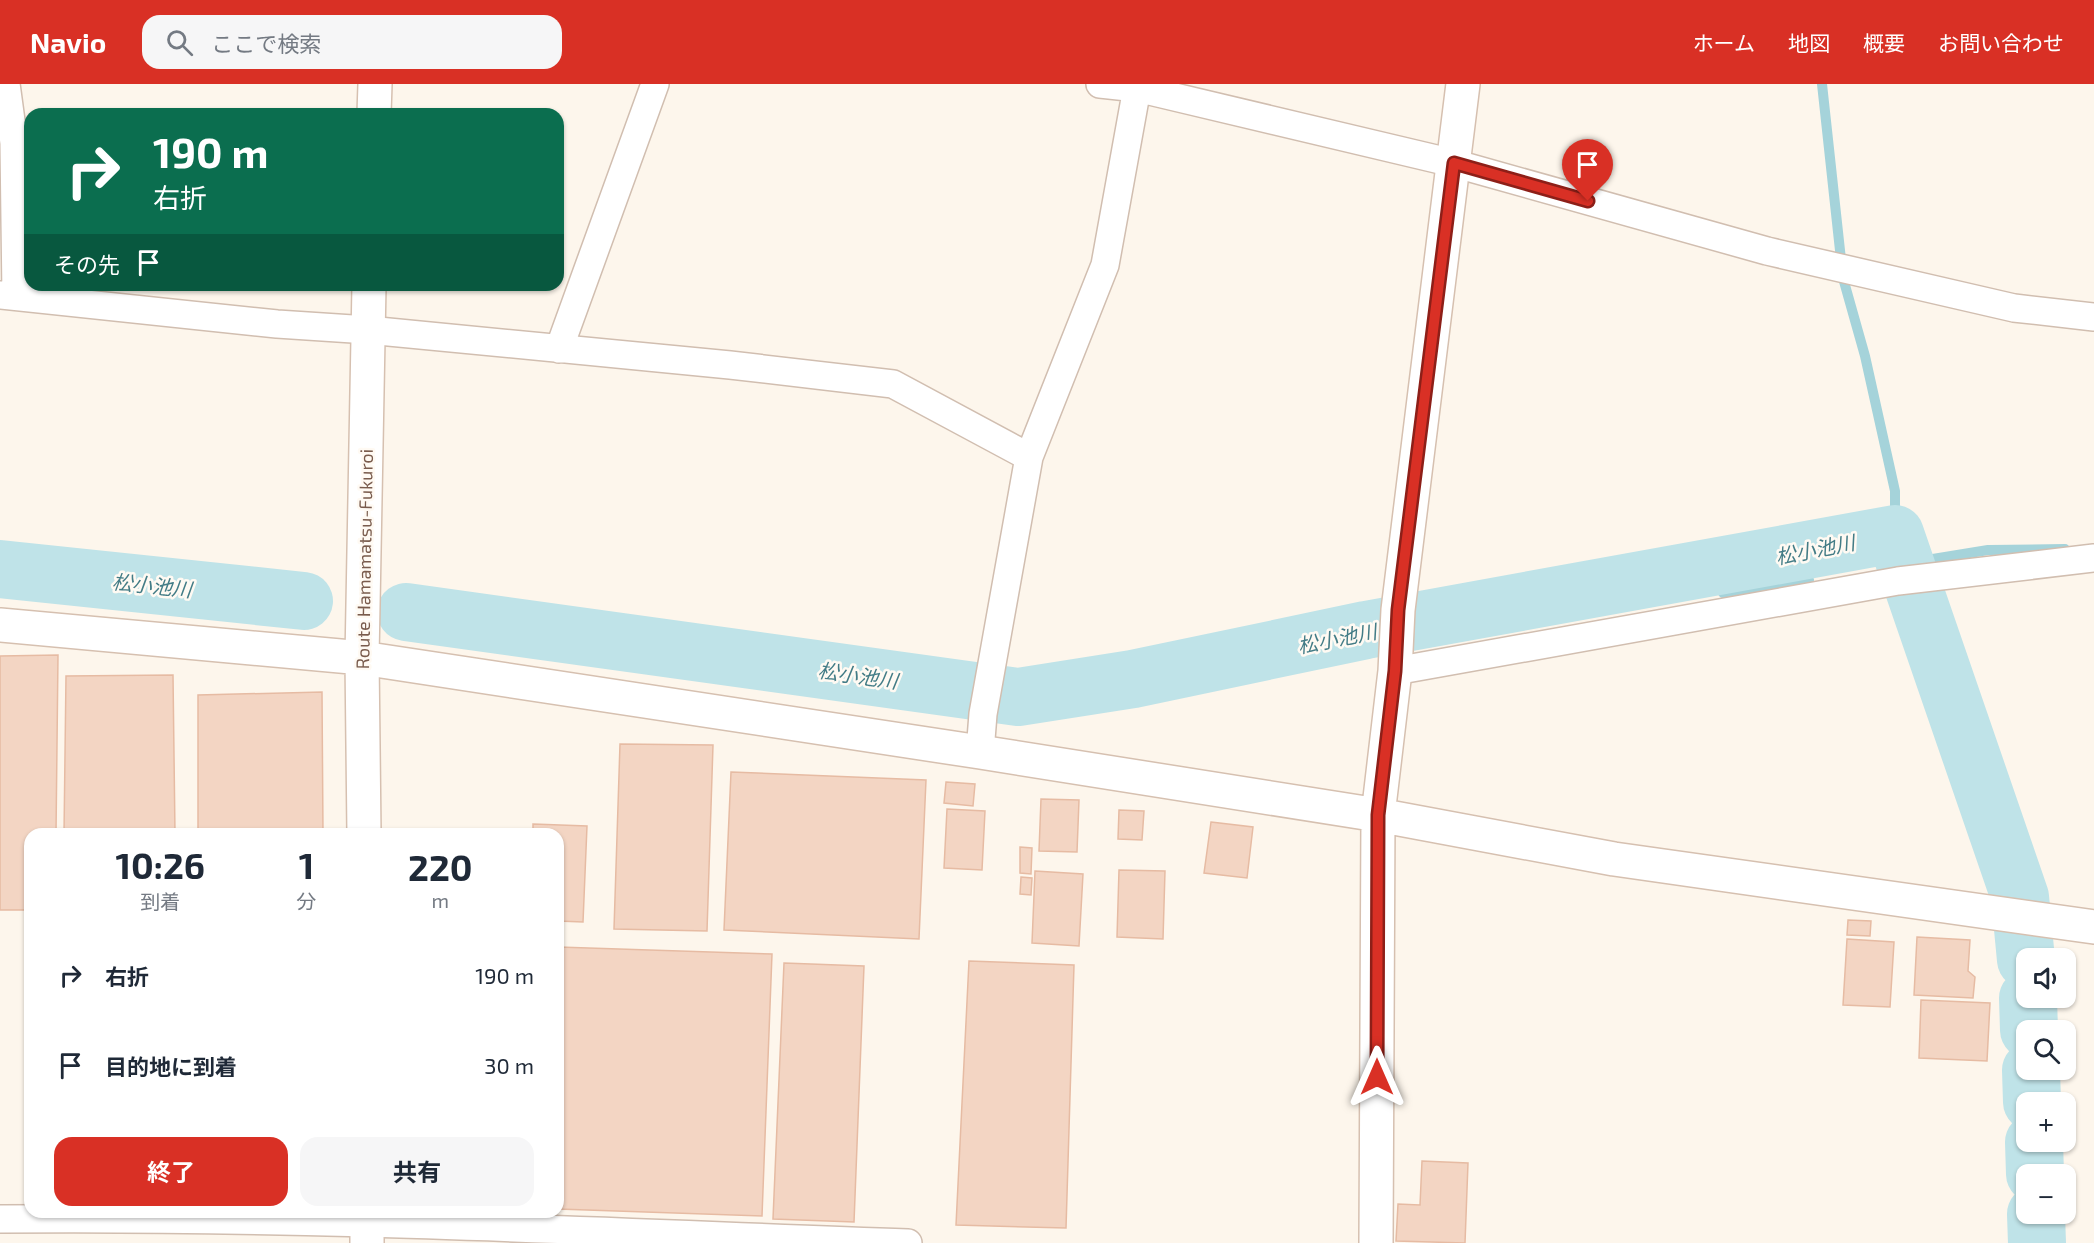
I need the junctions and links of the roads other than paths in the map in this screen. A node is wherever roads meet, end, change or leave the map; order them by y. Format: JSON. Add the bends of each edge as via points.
{"nodes":[{"id":1,"x":6,"y":84,"type":"edge"},
{"id":2,"x":375,"y":84,"type":"edge"},
{"id":3,"x":655,"y":84,"type":"edge"},
{"id":4,"x":1100,"y":84,"type":"edge"},
{"id":5,"x":1463,"y":84,"type":"edge"},
{"id":6,"x":1137,"y":88,"type":"junction"},
{"id":7,"x":374,"y":108,"type":"edge"},
{"id":8,"x":1454,"y":163,"type":"junction"},
{"id":9,"x":369,"y":291,"type":"edge"},
{"id":10,"x":8,"y":296,"type":"edge"},
{"id":11,"x":2094,"y":317,"type":"edge"},
{"id":12,"x":368,"y":330,"type":"junction"},
{"id":13,"x":559,"y":349,"type":"junction"},
{"id":14,"x":1029,"y":457,"type":"junction"},
{"id":15,"x":2094,"y":558,"type":"edge"},
{"id":16,"x":0,"y":625,"type":"edge"},
{"id":17,"x":362,"y":658,"type":"junction"},
{"id":18,"x":1395,"y":670,"type":"junction"},
{"id":19,"x":980,"y":752,"type":"junction"},
{"id":20,"x":1378,"y":815,"type":"junction"},
{"id":21,"x":364,"y":828,"type":"edge"},
{"id":22,"x":2094,"y":927,"type":"edge"},
{"id":23,"x":0,"y":1219,"type":"edge"},
{"id":24,"x":367,"y":1226,"type":"edge"},
{"id":25,"x":908,"y":1243,"type":"edge"},
{"id":26,"x":1376,"y":1243,"type":"edge"}],
"edges":[{"from":1,"to":10,"type":"street","via":[[14,144]]},
{"from":2,"to":7,"type":"street"},
{"from":3,"to":13,"type":"street"},
{"from":4,"to":6,"type":"street"},
{"from":5,"to":8,"type":"street"},
{"from":6,"to":8,"type":"street"},
{"from":6,"to":14,"type":"street","via":[[1105,265]]},
{"from":8,"to":11,"type":"street","via":[[1767,251],[2014,308]]},
{"from":8,"to":18,"type":"street","via":[[1398,610]]},
{"from":9,"to":12,"type":"street","name":"Route Hamamatsu-Fukuroi"},
{"from":10,"to":12,"type":"street"},
{"from":12,"to":13,"type":"street"},
{"from":12,"to":17,"type":"street","name":"Route Hamamatsu-Fukuroi"},
{"from":13,"to":14,"type":"street","via":[[893,384]]},
{"from":14,"to":19,"type":"street","via":[[988,682]]},
{"from":15,"to":18,"type":"street","via":[[1898,581]]},
{"from":16,"to":17,"type":"street"},
{"from":17,"to":19,"type":"street"},
{"from":17,"to":21,"type":"street","name":"Route Hamamatsu-Fukuroi"},
{"from":18,"to":20,"type":"street"},
{"from":19,"to":20,"type":"street"},
{"from":20,"to":22,"type":"street","via":[[1614,859]]},
{"from":20,"to":26,"type":"street"},
{"from":23,"to":24,"type":"street","via":[[140,1218]]},
{"from":24,"to":25,"type":"street"}]}
